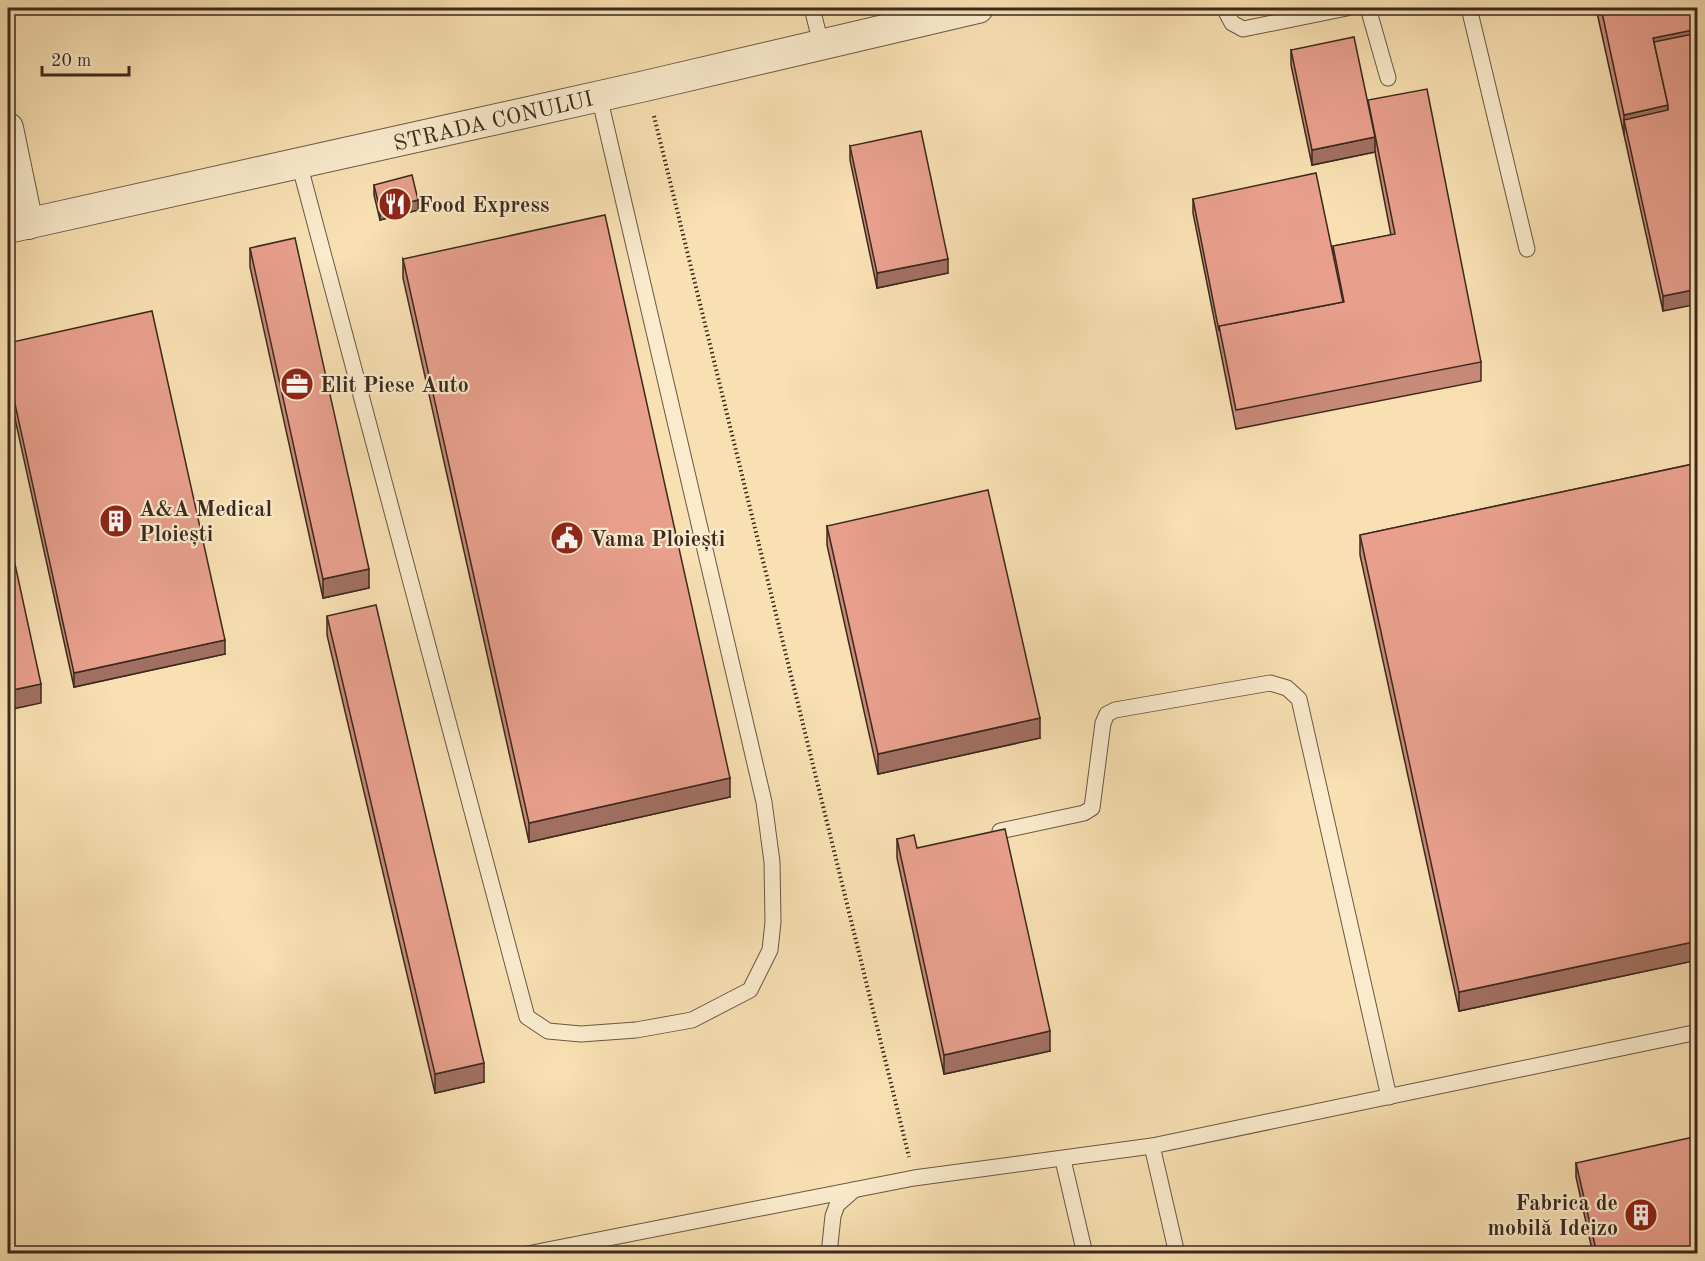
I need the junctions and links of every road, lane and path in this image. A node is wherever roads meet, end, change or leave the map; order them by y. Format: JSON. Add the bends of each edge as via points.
{"nodes":[{"id":1,"x":630,"y":8,"type":"edge"},
{"id":2,"x":812,"y":8,"type":"edge"},
{"id":3,"x":978,"y":8,"type":"edge"},
{"id":4,"x":1224,"y":8,"type":"edge"},
{"id":5,"x":1347,"y":8,"type":"edge"},
{"id":6,"x":1368,"y":8,"type":"edge"},
{"id":7,"x":1469,"y":8,"type":"edge"},
{"id":8,"x":632,"y":14,"type":"dead end"},
{"id":9,"x":821,"y":44,"type":"junction"},
{"id":10,"x":1388,"y":78,"type":"dead end"},
{"id":11,"x":599,"y":96,"type":"junction"},
{"id":12,"x":654,"y":116,"type":"dead end"},
{"id":13,"x":8,"y":128,"type":"edge"},
{"id":14,"x":299,"y":163,"type":"junction"},
{"id":15,"x":18,"y":226,"type":"edge"},
{"id":16,"x":1527,"y":249,"type":"dead end"},
{"id":17,"x":1000,"y":831,"type":"edge"},
{"id":18,"x":1698,"y":1032,"type":"edge"},
{"id":19,"x":1389,"y":1097,"type":"junction"},
{"id":20,"x":1152,"y":1146,"type":"junction"},
{"id":21,"x":1063,"y":1160,"type":"junction"},
{"id":22,"x":914,"y":1178,"type":"junction"},
{"id":23,"x":854,"y":1190,"type":"junction"},
{"id":24,"x":530,"y":1253,"type":"edge"},
{"id":25,"x":829,"y":1254,"type":"edge"},
{"id":26,"x":1085,"y":1254,"type":"edge"},
{"id":27,"x":1177,"y":1254,"type":"edge"}],
"edges":[{"from":1,"to":8,"type":"path"},
{"from":2,"to":9,"type":"lane"},
{"from":3,"to":9,"type":"street","name":"STRADA CONULUI"},
{"from":4,"to":5,"type":"lane","via":[[1232,23],[1243,29]]},
{"from":6,"to":10,"type":"lane"},
{"from":7,"to":16,"type":"lane"},
{"from":9,"to":11,"type":"street","name":"STRADA CONULUI"},
{"from":11,"to":14,"type":"street","name":"STRADA CONULUI"},
{"from":11,"to":14,"type":"lane","via":[[764,802],[772,862],[770,950],[750,990],[692,1020],[581,1034],[548,1031],[527,1017]]},
{"from":12,"to":22,"type":"path"},
{"from":13,"to":15,"type":"street"},
{"from":14,"to":15,"type":"street","name":"STRADA CONULUI"},
{"from":17,"to":19,"type":"lane","via":[[1092,808],[1103,723],[1107,714],[1115,710],[1270,683],[1287,688],[1299,699]]},
{"from":18,"to":19,"type":"lane"},
{"from":19,"to":20,"type":"lane"},
{"from":20,"to":21,"type":"lane"},
{"from":20,"to":27,"type":"lane"},
{"from":21,"to":22,"type":"lane"},
{"from":21,"to":26,"type":"lane"},
{"from":22,"to":23,"type":"lane"},
{"from":23,"to":24,"type":"lane"},
{"from":23,"to":25,"type":"lane","via":[[837,1205]]}]}
